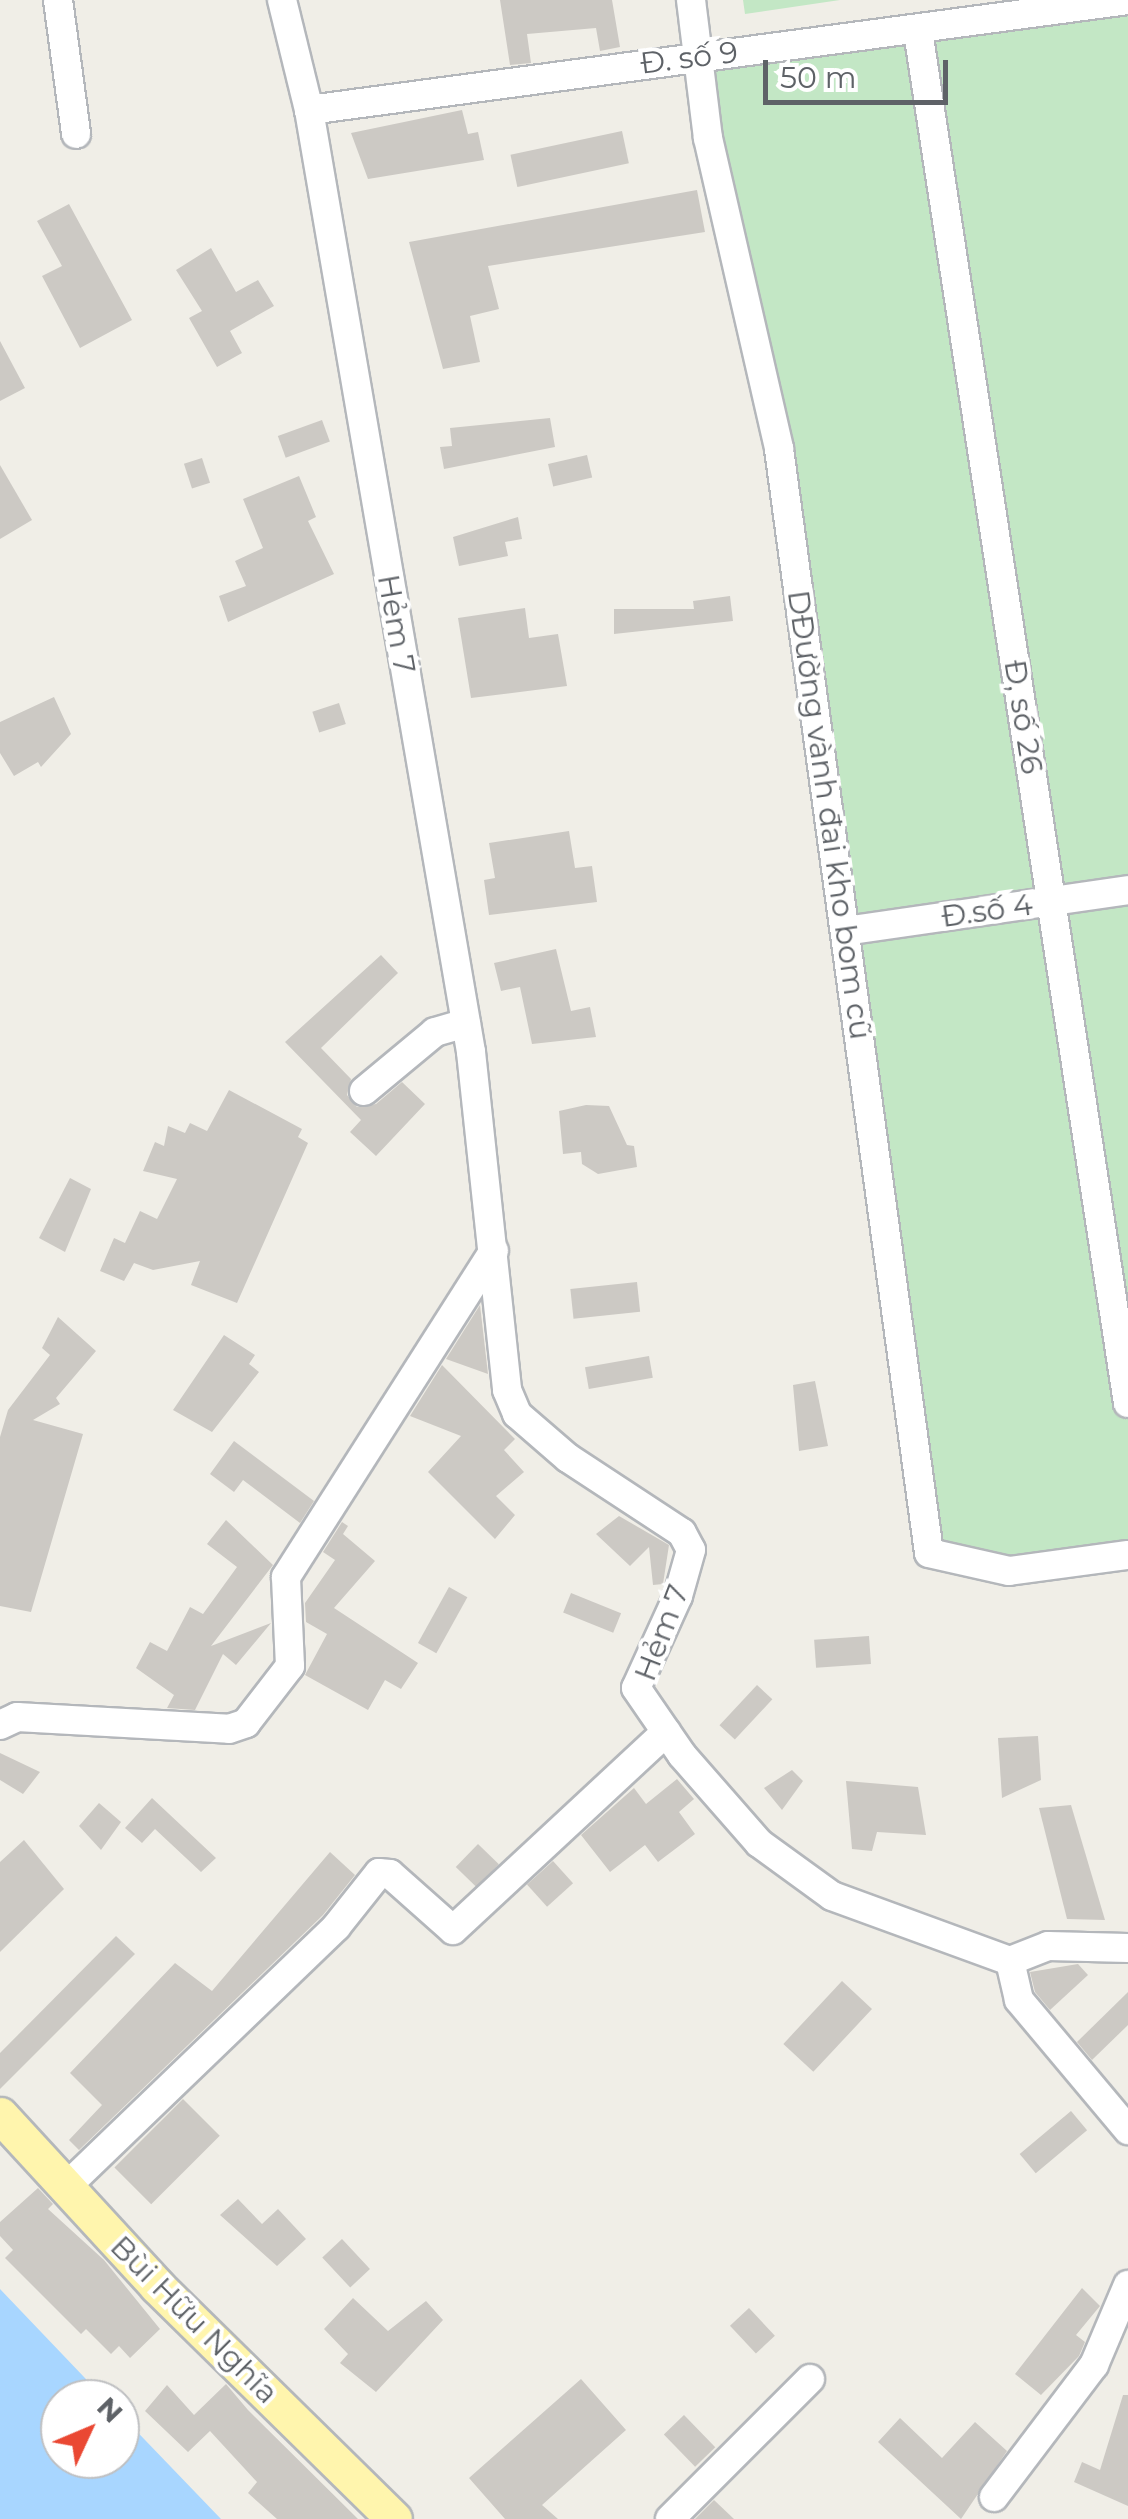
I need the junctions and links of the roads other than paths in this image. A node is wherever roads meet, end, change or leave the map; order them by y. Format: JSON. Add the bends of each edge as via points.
{"nodes":[{"id":1,"x":58,"y":0,"type":"edge"},
{"id":2,"x":282,"y":0,"type":"edge"},
{"id":3,"x":691,"y":0,"type":"edge"},
{"id":4,"x":1128,"y":0,"type":"edge"},
{"id":5,"x":918,"y":31,"type":"junction"},
{"id":6,"x":701,"y":56,"type":"junction"},
{"id":7,"x":310,"y":110,"type":"junction"},
{"id":8,"x":76,"y":134,"type":"dead end"},
{"id":9,"x":779,"y":449,"type":"junction"},
{"id":10,"x":1128,"y":890,"type":"edge"},
{"id":11,"x":1051,"y":901,"type":"junction"},
{"id":12,"x":845,"y":931,"type":"junction"},
{"id":13,"x":466,"y":1023,"type":"junction"},
{"id":14,"x":364,"y":1091,"type":"dead end"},
{"id":15,"x":494,"y":1251,"type":"junction"},
{"id":16,"x":896,"y":1307,"type":"junction"},
{"id":17,"x":1128,"y":1403,"type":"edge"},
{"id":18,"x":1128,"y":1554,"type":"edge"},
{"id":19,"x":0,"y":1725,"type":"edge"},
{"id":20,"x":666,"y":1732,"type":"junction"},
{"id":21,"x":1128,"y":1948,"type":"edge"},
{"id":22,"x":1010,"y":1960,"type":"junction"},
{"id":23,"x":0,"y":2115,"type":"edge"},
{"id":24,"x":1128,"y":2130,"type":"edge"},
{"id":25,"x":66,"y":2187,"type":"junction"},
{"id":26,"x":1128,"y":2285,"type":"edge"},
{"id":27,"x":810,"y":2379,"type":"dead end"},
{"id":28,"x":994,"y":2497,"type":"dead end"},
{"id":29,"x":394,"y":2519,"type":"edge"},
{"id":30,"x":670,"y":2519,"type":"edge"}],
"edges":[{"from":1,"to":8,"type":"street"},
{"from":2,"to":7,"type":"street","name":"Hẻm 7"},
{"from":3,"to":6,"type":"street","name":"DĐường vành đai kho bom cũ"},
{"from":4,"to":5,"type":"street","name":"Đ. số 9"},
{"from":5,"to":6,"type":"street","name":"Đ. số 9"},
{"from":5,"to":11,"type":"street","name":"Đ, số 26"},
{"from":6,"to":7,"type":"street","name":"Đ. số 9"},
{"from":6,"to":9,"type":"street","name":"DĐường vành đai kho bom cũ","via":[[708,138]]},
{"from":7,"to":13,"type":"street","name":"Hẻm 7"},
{"from":9,"to":12,"type":"street","name":"DĐường vành đai kho bom cũ"},
{"from":9,"to":16,"type":"street"},
{"from":10,"to":11,"type":"street","name":"Đ.số 4"},
{"from":11,"to":12,"type":"street","name":"Đ.số 4"},
{"from":11,"to":17,"type":"street","name":"Đ, số 26"},
{"from":12,"to":16,"type":"street","name":"DĐường vành đai kho bom cũ"},
{"from":13,"to":14,"type":"street","via":[[435,1032]]},
{"from":13,"to":15,"type":"street","name":"Hẻm 7"},
{"from":15,"to":19,"type":"street","via":[[286,1577],[290,1666],[246,1722],[229,1729],[17,1717]]},
{"from":15,"to":20,"type":"street","name":"Hẻm 7","via":[[507,1390],[517,1414],[568,1458],[682,1533],[691,1550],[636,1688]]},
{"from":16,"to":18,"type":"street","name":"DĐường vành đai kho bom cũ","via":[[929,1553],[1009,1571]]},
{"from":20,"to":22,"type":"street","name":"Hẻm 7","via":[[759,1844],[832,1896]]},
{"from":20,"to":25,"type":"street","via":[[454,1930],[390,1874],[380,1873],[336,1926]]},
{"from":21,"to":22,"type":"street","via":[[1048,1946]]},
{"from":22,"to":24,"type":"street","via":[[1019,2000]]},
{"from":23,"to":25,"type":"main road","name":"Bùi Hữu Nghĩa"},
{"from":25,"to":29,"type":"main road","name":"Bùi Hữu Nghĩa"},
{"from":26,"to":28,"type":"street","via":[[1094,2365]]},
{"from":27,"to":30,"type":"street"}]}
